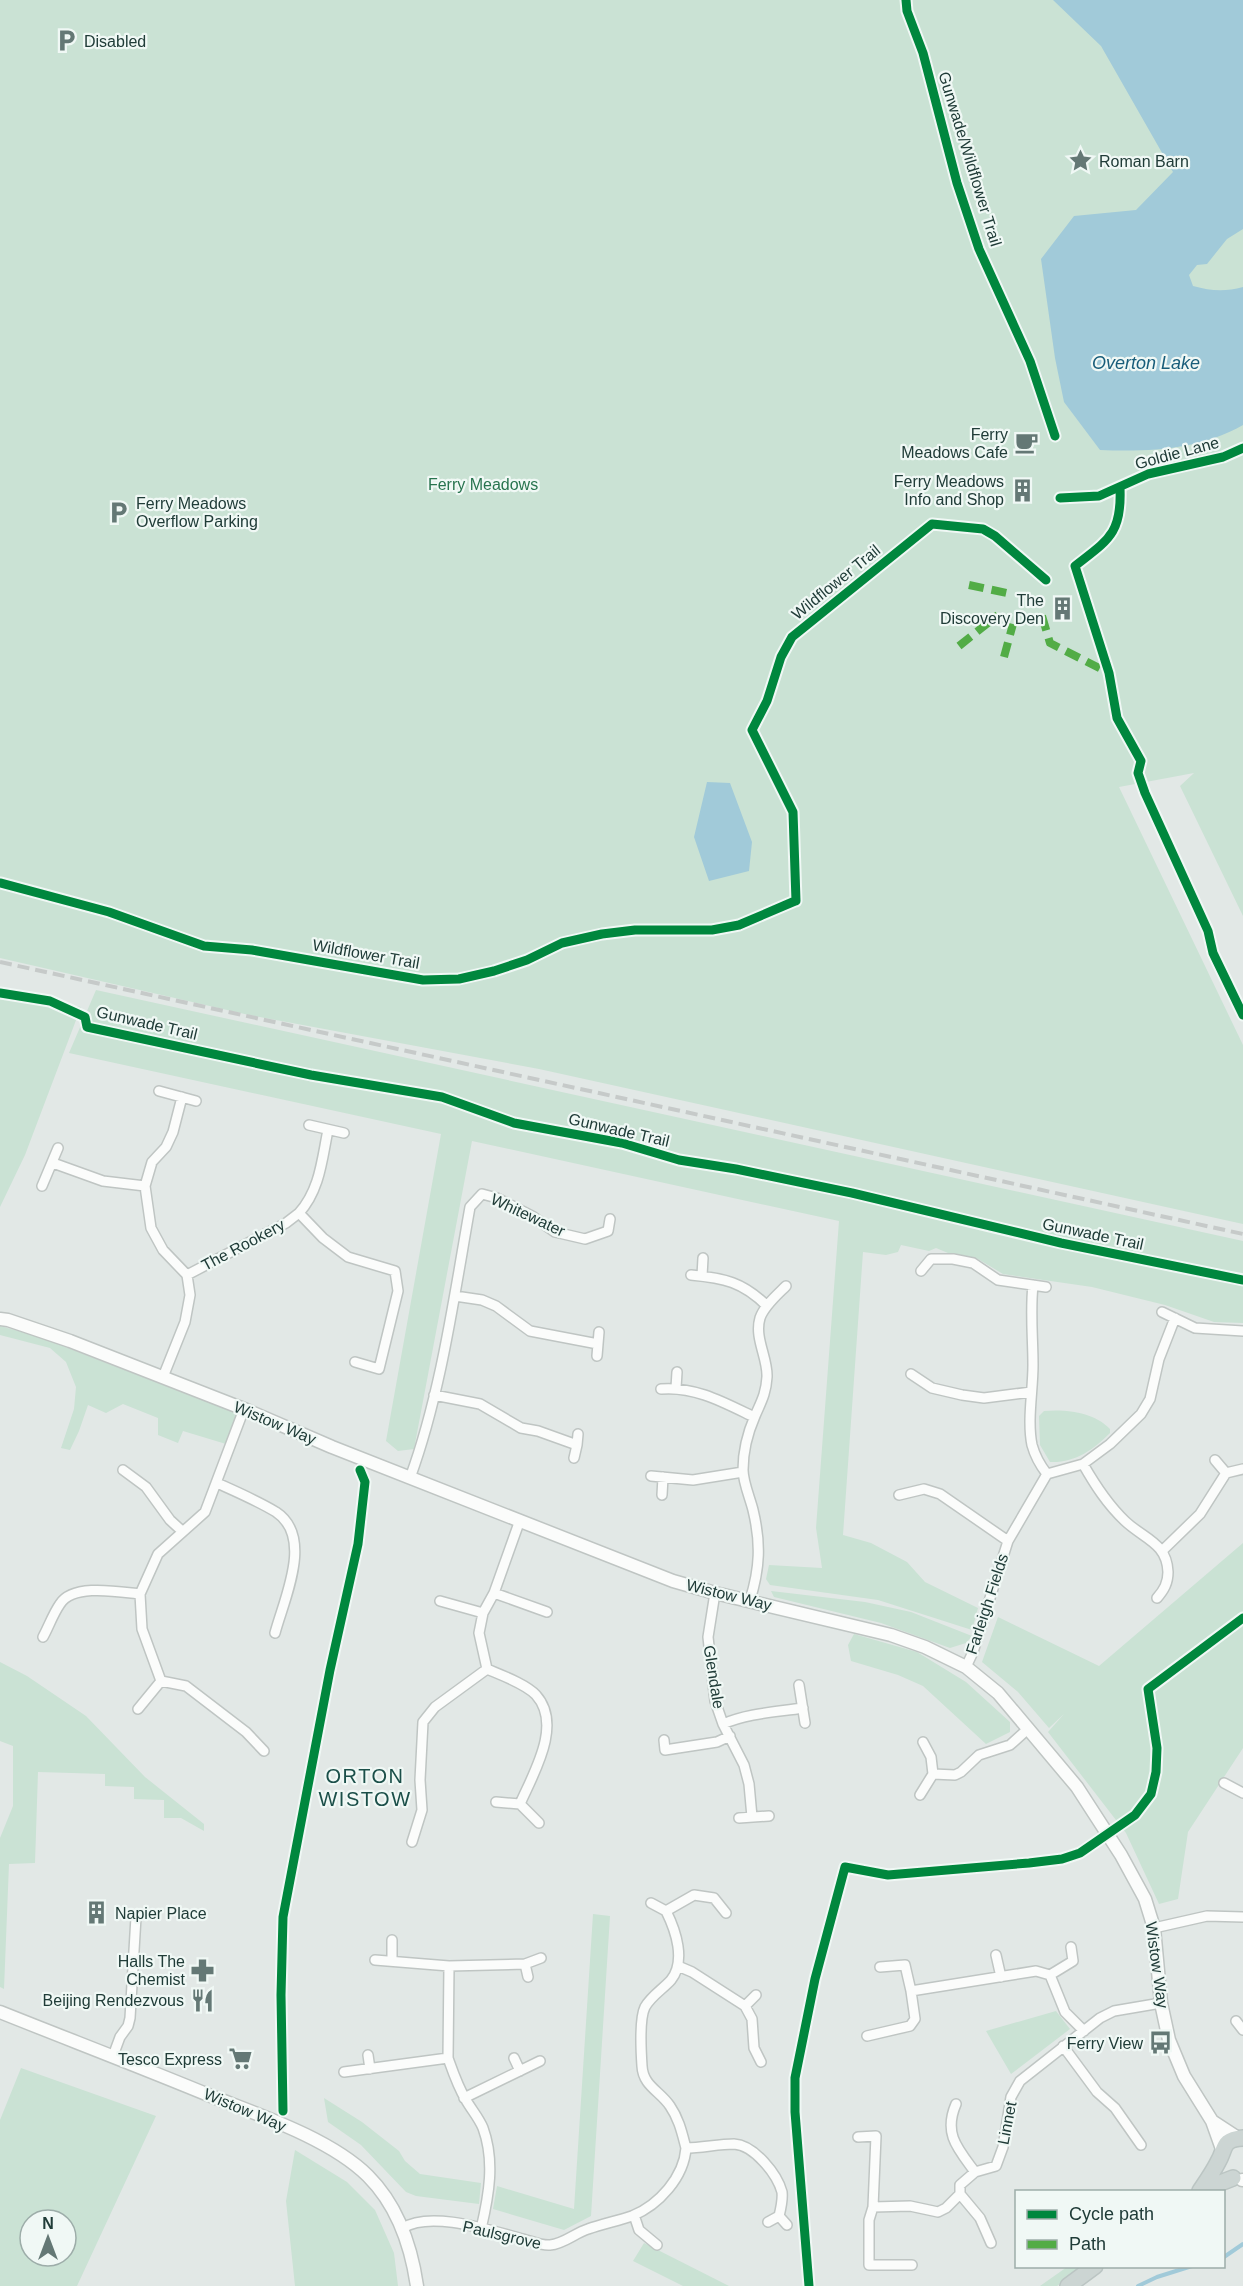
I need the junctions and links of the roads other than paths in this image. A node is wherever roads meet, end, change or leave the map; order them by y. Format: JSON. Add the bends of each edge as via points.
{"nodes":[{"id":1,"x":159,"y":1090,"type":"dead end"},
{"id":2,"x":182,"y":1097,"type":"junction"},
{"id":3,"x":196,"y":1101,"type":"dead end"},
{"id":4,"x":309,"y":1125,"type":"dead end"},
{"id":5,"x":328,"y":1130,"type":"junction"},
{"id":6,"x":344,"y":1133,"type":"dead end"},
{"id":7,"x":58,"y":1148,"type":"dead end"},
{"id":8,"x":53,"y":1163,"type":"junction"},
{"id":9,"x":42,"y":1186,"type":"dead end"},
{"id":10,"x":144,"y":1186,"type":"junction"},
{"id":11,"x":299,"y":1213,"type":"junction"},
{"id":12,"x":610,"y":1219,"type":"dead end"},
{"id":13,"x":608,"y":1231,"type":"junction"},
{"id":14,"x":615,"y":1239,"type":"dead end"},
{"id":15,"x":703,"y":1258,"type":"dead end"},
{"id":16,"x":921,"y":1270,"type":"dead end"},
{"id":17,"x":187,"y":1275,"type":"junction"},
{"id":18,"x":691,"y":1275,"type":"dead end"},
{"id":19,"x":702,"y":1276,"type":"junction"},
{"id":20,"x":1033,"y":1285,"type":"junction"},
{"id":21,"x":786,"y":1286,"type":"dead end"},
{"id":22,"x":1046,"y":1287,"type":"dead end"},
{"id":23,"x":455,"y":1296,"type":"junction"},
{"id":24,"x":767,"y":1306,"type":"junction"},
{"id":25,"x":1162,"y":1312,"type":"dead end"},
{"id":26,"x":1175,"y":1318,"type":"junction"},
{"id":27,"x":0,"y":1319,"type":"edge"},
{"id":28,"x":1243,"y":1331,"type":"edge"},
{"id":29,"x":599,"y":1332,"type":"dead end"},
{"id":30,"x":598,"y":1344,"type":"junction"},
{"id":31,"x":597,"y":1356,"type":"dead end"},
{"id":32,"x":355,"y":1362,"type":"dead end"},
{"id":33,"x":677,"y":1372,"type":"dead end"},
{"id":34,"x":911,"y":1374,"type":"dead end"},
{"id":35,"x":163,"y":1377,"type":"junction"},
{"id":36,"x":676,"y":1388,"type":"junction"},
{"id":37,"x":661,"y":1389,"type":"dead end"},
{"id":38,"x":1031,"y":1392,"type":"junction"},
{"id":39,"x":434,"y":1395,"type":"junction"},
{"id":40,"x":244,"y":1409,"type":"junction"},
{"id":41,"x":754,"y":1417,"type":"junction"},
{"id":42,"x":578,"y":1434,"type":"dead end"},
{"id":43,"x":577,"y":1446,"type":"junction"},
{"id":44,"x":574,"y":1458,"type":"dead end"},
{"id":45,"x":1215,"y":1460,"type":"dead end"},
{"id":46,"x":1083,"y":1464,"type":"junction"},
{"id":47,"x":1243,"y":1469,"type":"edge"},
{"id":48,"x":123,"y":1470,"type":"dead end"},
{"id":49,"x":743,"y":1472,"type":"junction"},
{"id":50,"x":1226,"y":1473,"type":"junction"},
{"id":51,"x":1047,"y":1474,"type":"junction"},
{"id":52,"x":651,"y":1476,"type":"dead end"},
{"id":53,"x":663,"y":1477,"type":"junction"},
{"id":54,"x":410,"y":1478,"type":"junction"},
{"id":55,"x":218,"y":1483,"type":"junction"},
{"id":56,"x":662,"y":1495,"type":"dead end"},
{"id":57,"x":899,"y":1495,"type":"dead end"},
{"id":58,"x":520,"y":1520,"type":"junction"},
{"id":59,"x":182,"y":1532,"type":"junction"},
{"id":60,"x":1008,"y":1541,"type":"junction"},
{"id":61,"x":1163,"y":1550,"type":"junction"},
{"id":62,"x":140,"y":1593,"type":"junction"},
{"id":63,"x":494,"y":1593,"type":"junction"},
{"id":64,"x":715,"y":1593,"type":"junction"},
{"id":65,"x":1157,"y":1598,"type":"dead end"},
{"id":66,"x":440,"y":1600,"type":"dead end"},
{"id":67,"x":750,"y":1600,"type":"junction"},
{"id":68,"x":547,"y":1612,"type":"dead end"},
{"id":69,"x":483,"y":1613,"type":"junction"},
{"id":70,"x":275,"y":1633,"type":"dead end"},
{"id":71,"x":43,"y":1637,"type":"dead end"},
{"id":72,"x":966,"y":1667,"type":"junction"},
{"id":73,"x":487,"y":1669,"type":"junction"},
{"id":74,"x":161,"y":1681,"type":"junction"},
{"id":75,"x":799,"y":1685,"type":"dead end"},
{"id":76,"x":803,"y":1708,"type":"junction"},
{"id":77,"x":138,"y":1709,"type":"dead end"},
{"id":78,"x":806,"y":1723,"type":"dead end"},
{"id":79,"x":723,"y":1724,"type":"junction"},
{"id":80,"x":1029,"y":1728,"type":"junction"},
{"id":81,"x":730,"y":1736,"type":"junction"},
{"id":82,"x":664,"y":1740,"type":"dead end"},
{"id":83,"x":923,"y":1742,"type":"dead end"},
{"id":84,"x":264,"y":1750,"type":"dead end"},
{"id":85,"x":933,"y":1774,"type":"junction"},
{"id":86,"x":1224,"y":1783,"type":"dead end"},
{"id":87,"x":1243,"y":1793,"type":"edge"},
{"id":88,"x":920,"y":1795,"type":"dead end"},
{"id":89,"x":496,"y":1802,"type":"dead end"},
{"id":90,"x":520,"y":1804,"type":"junction"},
{"id":91,"x":769,"y":1816,"type":"dead end"},
{"id":92,"x":752,"y":1817,"type":"junction"},
{"id":93,"x":739,"y":1818,"type":"dead end"},
{"id":94,"x":539,"y":1823,"type":"dead end"},
{"id":95,"x":412,"y":1842,"type":"dead end"},
{"id":96,"x":651,"y":1903,"type":"dead end"},
{"id":97,"x":666,"y":1911,"type":"junction"},
{"id":98,"x":726,"y":1913,"type":"dead end"},
{"id":99,"x":136,"y":1917,"type":"dead end"},
{"id":100,"x":1243,"y":1917,"type":"edge"},
{"id":101,"x":1154,"y":1928,"type":"junction"},
{"id":102,"x":392,"y":1940,"type":"dead end"},
{"id":103,"x":1071,"y":1947,"type":"dead end"},
{"id":104,"x":996,"y":1955,"type":"dead end"},
{"id":105,"x":541,"y":1958,"type":"dead end"},
{"id":106,"x":375,"y":1960,"type":"dead end"},
{"id":107,"x":392,"y":1960,"type":"junction"},
{"id":108,"x":525,"y":1964,"type":"junction"},
{"id":109,"x":449,"y":1966,"type":"junction"},
{"id":110,"x":678,"y":1966,"type":"junction"},
{"id":111,"x":880,"y":1967,"type":"dead end"},
{"id":112,"x":1050,"y":1975,"type":"junction"},
{"id":113,"x":528,"y":1977,"type":"dead end"},
{"id":114,"x":1001,"y":1977,"type":"junction"},
{"id":115,"x":911,"y":1991,"type":"junction"},
{"id":116,"x":756,"y":1995,"type":"dead end"},
{"id":117,"x":1161,"y":2003,"type":"junction"},
{"id":118,"x":745,"y":2006,"type":"junction"},
{"id":119,"x":0,"y":2012,"type":"edge"},
{"id":120,"x":1236,"y":2021,"type":"dead end"},
{"id":121,"x":1243,"y":2030,"type":"edge"},
{"id":122,"x":1084,"y":2031,"type":"junction"},
{"id":123,"x":867,"y":2036,"type":"dead end"},
{"id":124,"x":1064,"y":2046,"type":"junction"},
{"id":125,"x":754,"y":2048,"type":"junction"},
{"id":126,"x":743,"y":2052,"type":"dead end"},
{"id":127,"x":368,"y":2055,"type":"dead end"},
{"id":128,"x":113,"y":2056,"type":"junction"},
{"id":129,"x":448,"y":2058,"type":"junction"},
{"id":130,"x":514,"y":2058,"type":"dead end"},
{"id":131,"x":540,"y":2061,"type":"dead end"},
{"id":132,"x":761,"y":2062,"type":"dead end"},
{"id":133,"x":370,"y":2068,"type":"junction"},
{"id":134,"x":520,"y":2071,"type":"junction"},
{"id":135,"x":344,"y":2072,"type":"dead end"},
{"id":136,"x":464,"y":2098,"type":"junction"},
{"id":137,"x":956,"y":2104,"type":"dead end"},
{"id":138,"x":1212,"y":2121,"type":"junction"},
{"id":139,"x":858,"y":2137,"type":"dead end"},
{"id":140,"x":1240,"y":2138,"type":"edge"},
{"id":141,"x":1141,"y":2145,"type":"dead end"},
{"id":142,"x":686,"y":2148,"type":"junction"},
{"id":143,"x":1221,"y":2155,"type":"junction"},
{"id":144,"x":975,"y":2172,"type":"junction"},
{"id":145,"x":1240,"y":2179,"type":"edge"},
{"id":146,"x":1201,"y":2190,"type":"edge"},
{"id":147,"x":1203,"y":2190,"type":"edge"},
{"id":148,"x":960,"y":2194,"type":"junction"},
{"id":149,"x":873,"y":2207,"type":"junction"},
{"id":150,"x":634,"y":2215,"type":"junction"},
{"id":151,"x":779,"y":2216,"type":"junction"},
{"id":152,"x":768,"y":2222,"type":"dead end"},
{"id":153,"x":787,"y":2224,"type":"dead end"},
{"id":154,"x":403,"y":2228,"type":"junction"},
{"id":155,"x":482,"y":2229,"type":"junction"},
{"id":156,"x":991,"y":2243,"type":"dead end"},
{"id":157,"x":657,"y":2245,"type":"dead end"},
{"id":158,"x":912,"y":2265,"type":"dead end"},
{"id":159,"x":1092,"y":2268,"type":"edge"},
{"id":160,"x":417,"y":2286,"type":"edge"},
{"id":161,"x":1068,"y":2286,"type":"edge"}],
"edges":[{"from":1,"to":2,"type":"street"},
{"from":2,"to":3,"type":"street"},
{"from":2,"to":10,"type":"street","via":[[173,1132],[152,1162]]},
{"from":4,"to":5,"type":"street"},
{"from":5,"to":6,"type":"street"},
{"from":5,"to":11,"type":"street","name":"The Rookery","via":[[317,1184]]},
{"from":7,"to":8,"type":"street"},
{"from":8,"to":9,"type":"street"},
{"from":8,"to":10,"type":"street","via":[[103,1181]]},
{"from":10,"to":17,"type":"street","name":"The Rookery","via":[[151,1228],[163,1250]]},
{"from":11,"to":17,"type":"street","name":"The Rookery"},
{"from":11,"to":32,"type":"street","name":"The Rookery","via":[[348,1257],[394,1271],[398,1291],[379,1369]]},
{"from":12,"to":13,"type":"street"},
{"from":13,"to":14,"type":"street"},
{"from":13,"to":23,"type":"street","name":"Whitewater","via":[[585,1239],[555,1232],[532,1216],[482,1194],[470,1208]]},
{"from":15,"to":19,"type":"street"},
{"from":16,"to":20,"type":"street","via":[[931,1258],[953,1258],[973,1263],[998,1280]]},
{"from":17,"to":35,"type":"street","name":"The Rookery","via":[[185,1322]]},
{"from":18,"to":19,"type":"street"},
{"from":19,"to":24,"type":"street","via":[[731,1281],[752,1291]]},
{"from":20,"to":22,"type":"street"},
{"from":20,"to":38,"type":"street"},
{"from":21,"to":24,"type":"street"},
{"from":23,"to":30,"type":"street","via":[[496,1306],[530,1331]]},
{"from":23,"to":39,"type":"street","name":"Whitewater"},
{"from":24,"to":41,"type":"street","via":[[760,1318],[759,1333],[767,1377],[764,1400]]},
{"from":25,"to":26,"type":"street"},
{"from":26,"to":28,"type":"street","via":[[1195,1328]]},
{"from":26,"to":46,"type":"street","via":[[1159,1359],[1150,1399],[1141,1414]]},
{"from":27,"to":35,"type":"street","name":"Wistow Way"},
{"from":29,"to":30,"type":"street"},
{"from":30,"to":31,"type":"street"},
{"from":33,"to":36,"type":"street"},
{"from":34,"to":38,"type":"street","via":[[932,1388],[962,1395],[984,1398]]},
{"from":35,"to":40,"type":"street","name":"Wistow Way"},
{"from":36,"to":37,"type":"street"},
{"from":36,"to":41,"type":"street","via":[[710,1396]]},
{"from":38,"to":51,"type":"street","via":[[1032,1442]]},
{"from":39,"to":43,"type":"street","via":[[480,1404],[521,1428]]},
{"from":39,"to":54,"type":"street","name":"Whitewater"},
{"from":40,"to":54,"type":"street","name":"Wistow Way"},
{"from":40,"to":55,"type":"street"},
{"from":41,"to":49,"type":"street"},
{"from":42,"to":43,"type":"street"},
{"from":43,"to":44,"type":"street"},
{"from":45,"to":50,"type":"street"},
{"from":46,"to":51,"type":"street"},
{"from":46,"to":61,"type":"street","via":[[1112,1508]]},
{"from":47,"to":50,"type":"street"},
{"from":48,"to":59,"type":"street","via":[[146,1487]]},
{"from":49,"to":53,"type":"street","via":[[693,1480]]},
{"from":49,"to":67,"type":"street","via":[[755,1518],[759,1567]]},
{"from":50,"to":61,"type":"street","via":[[1200,1514]]},
{"from":51,"to":60,"type":"street","name":"Farleigh Fields"},
{"from":52,"to":53,"type":"street"},
{"from":53,"to":56,"type":"street"},
{"from":54,"to":58,"type":"street","name":"Wistow Way"},
{"from":55,"to":59,"type":"street","via":[[205,1512]]},
{"from":55,"to":70,"type":"street","via":[[277,1513],[293,1535],[293,1567]]},
{"from":57,"to":60,"type":"street","name":"Farleigh Fields","via":[[924,1489],[940,1494]]},
{"from":58,"to":63,"type":"street"},
{"from":58,"to":64,"type":"street","name":"Wistow Way","via":[[673,1581]]},
{"from":59,"to":62,"type":"street","via":[[158,1554]]},
{"from":60,"to":72,"type":"street","name":"Farleigh Fields"},
{"from":61,"to":65,"type":"street","via":[[1168,1560],[1168,1578]]},
{"from":62,"to":71,"type":"street","via":[[75,1593],[61,1601]]},
{"from":62,"to":74,"type":"street","via":[[142,1629]]},
{"from":63,"to":68,"type":"street"},
{"from":63,"to":69,"type":"street"},
{"from":64,"to":67,"type":"street","name":"Wistow Way"},
{"from":64,"to":79,"type":"street","name":"Glendale","via":[[708,1637],[715,1701]]},
{"from":66,"to":69,"type":"street"},
{"from":67,"to":72,"type":"street","name":"Wistow Way","via":[[891,1635]]},
{"from":69,"to":73,"type":"street","via":[[479,1633]]},
{"from":72,"to":80,"type":"street","name":"Wistow Way","via":[[998,1693]]},
{"from":73,"to":90,"type":"street","via":[[536,1695],[546,1713],[547,1740]]},
{"from":73,"to":95,"type":"street","via":[[435,1707],[423,1722],[422,1810]]},
{"from":74,"to":77,"type":"street"},
{"from":74,"to":84,"type":"street","via":[[186,1686]]},
{"from":75,"to":76,"type":"street"},
{"from":76,"to":78,"type":"street"},
{"from":76,"to":79,"type":"street","name":"Glendale"},
{"from":79,"to":81,"type":"street","name":"Glendale"},
{"from":80,"to":85,"type":"street","via":[[1010,1745],[979,1755],[961,1772]]},
{"from":80,"to":101,"type":"street","name":"Wistow Way","via":[[1077,1787],[1121,1855],[1145,1899]]},
{"from":81,"to":82,"type":"street","via":[[717,1742],[665,1750]]},
{"from":81,"to":92,"type":"street","name":"Glendale","via":[[744,1765]]},
{"from":83,"to":85,"type":"street","via":[[931,1756]]},
{"from":85,"to":88,"type":"street"},
{"from":86,"to":87,"type":"street"},
{"from":89,"to":90,"type":"street"},
{"from":90,"to":94,"type":"street"},
{"from":91,"to":92,"type":"street"},
{"from":92,"to":93,"type":"street"},
{"from":96,"to":97,"type":"street"},
{"from":97,"to":98,"type":"street","via":[[694,1895],[714,1898]]},
{"from":97,"to":110,"type":"street","via":[[674,1929]]},
{"from":99,"to":128,"type":"street","via":[[130,2018]]},
{"from":100,"to":101,"type":"street","via":[[1207,1916]]},
{"from":101,"to":117,"type":"street","name":"Wistow Way"},
{"from":102,"to":107,"type":"street"},
{"from":103,"to":112,"type":"street","via":[[1073,1961]]},
{"from":104,"to":114,"type":"street"},
{"from":105,"to":108,"type":"street"},
{"from":106,"to":107,"type":"street"},
{"from":107,"to":109,"type":"street"},
{"from":108,"to":109,"type":"street"},
{"from":108,"to":113,"type":"street"},
{"from":109,"to":129,"type":"street"},
{"from":110,"to":118,"type":"street"},
{"from":110,"to":142,"type":"street","via":[[671,1980],[646,2006],[642,2068],[648,2085],[668,2103],[679,2121]]},
{"from":111,"to":115,"type":"street","via":[[907,1961]]},
{"from":112,"to":114,"type":"street","via":[[1036,1971]]},
{"from":112,"to":122,"type":"street","via":[[1065,2012]]},
{"from":114,"to":115,"type":"street"},
{"from":115,"to":123,"type":"street","via":[[915,2019],[910,2026]]},
{"from":116,"to":118,"type":"street"},
{"from":117,"to":122,"type":"street","name":"Linnet","via":[[1114,2011]]},
{"from":117,"to":138,"type":"street","name":"Wistow Way","via":[[1169,2040],[1184,2076]]},
{"from":118,"to":125,"type":"street","via":[[752,2019]]},
{"from":119,"to":128,"type":"street","name":"Wistow Way"},
{"from":120,"to":121,"type":"street"},
{"from":122,"to":124,"type":"street","name":"Linnet"},
{"from":124,"to":141,"type":"street"},
{"from":124,"to":144,"type":"street","name":"Linnet","via":[[1020,2081],[1011,2097],[996,2166]]},
{"from":125,"to":126,"type":"street"},
{"from":125,"to":132,"type":"street"},
{"from":127,"to":133,"type":"street"},
{"from":128,"to":154,"type":"street","name":"Wistow Way","via":[[268,2119],[337,2153],[368,2176]]},
{"from":129,"to":133,"type":"street"},
{"from":129,"to":136,"type":"street"},
{"from":130,"to":134,"type":"street"},
{"from":131,"to":134,"type":"street"},
{"from":133,"to":135,"type":"street"},
{"from":134,"to":136,"type":"street"},
{"from":136,"to":155,"type":"street","via":[[482,2125],[490,2162]]},
{"from":137,"to":144,"type":"street","via":[[950,2124],[955,2145]]},
{"from":138,"to":140,"type":"street","name":"Wistow Way"},
{"from":138,"to":143,"type":"street","name":"Wistow Way"},
{"from":139,"to":149,"type":"street","via":[[876,2136]]},
{"from":140,"to":143,"type":"main road","via":[[1231,2140]]},
{"from":142,"to":150,"type":"street","name":"Paulsgrove","via":[[685,2161],[669,2189]]},
{"from":142,"to":151,"type":"street","via":[[735,2144],[749,2148],[780,2186],[783,2195]]},
{"from":143,"to":145,"type":"main road","via":[[1224,2171]]},
{"from":143,"to":146,"type":"main road"},
{"from":144,"to":148,"type":"street","name":"Linnet","via":[[960,2185]]},
{"from":145,"to":147,"type":"main road"},
{"from":148,"to":149,"type":"street","name":"Linnet","via":[[938,2212],[910,2206]]},
{"from":148,"to":156,"type":"street","via":[[980,2218]]},
{"from":149,"to":158,"type":"street","via":[[869,2220],[869,2265]]},
{"from":150,"to":155,"type":"street","name":"Paulsgrove","via":[[549,2246]]},
{"from":150,"to":157,"type":"street","via":[[639,2230]]},
{"from":151,"to":152,"type":"street"},
{"from":151,"to":153,"type":"street"},
{"from":154,"to":155,"type":"street","name":"Paulsgrove","via":[[427,2221]]},
{"from":154,"to":160,"type":"street","name":"Wistow Way"},
{"from":159,"to":161,"type":"main road"}]}
